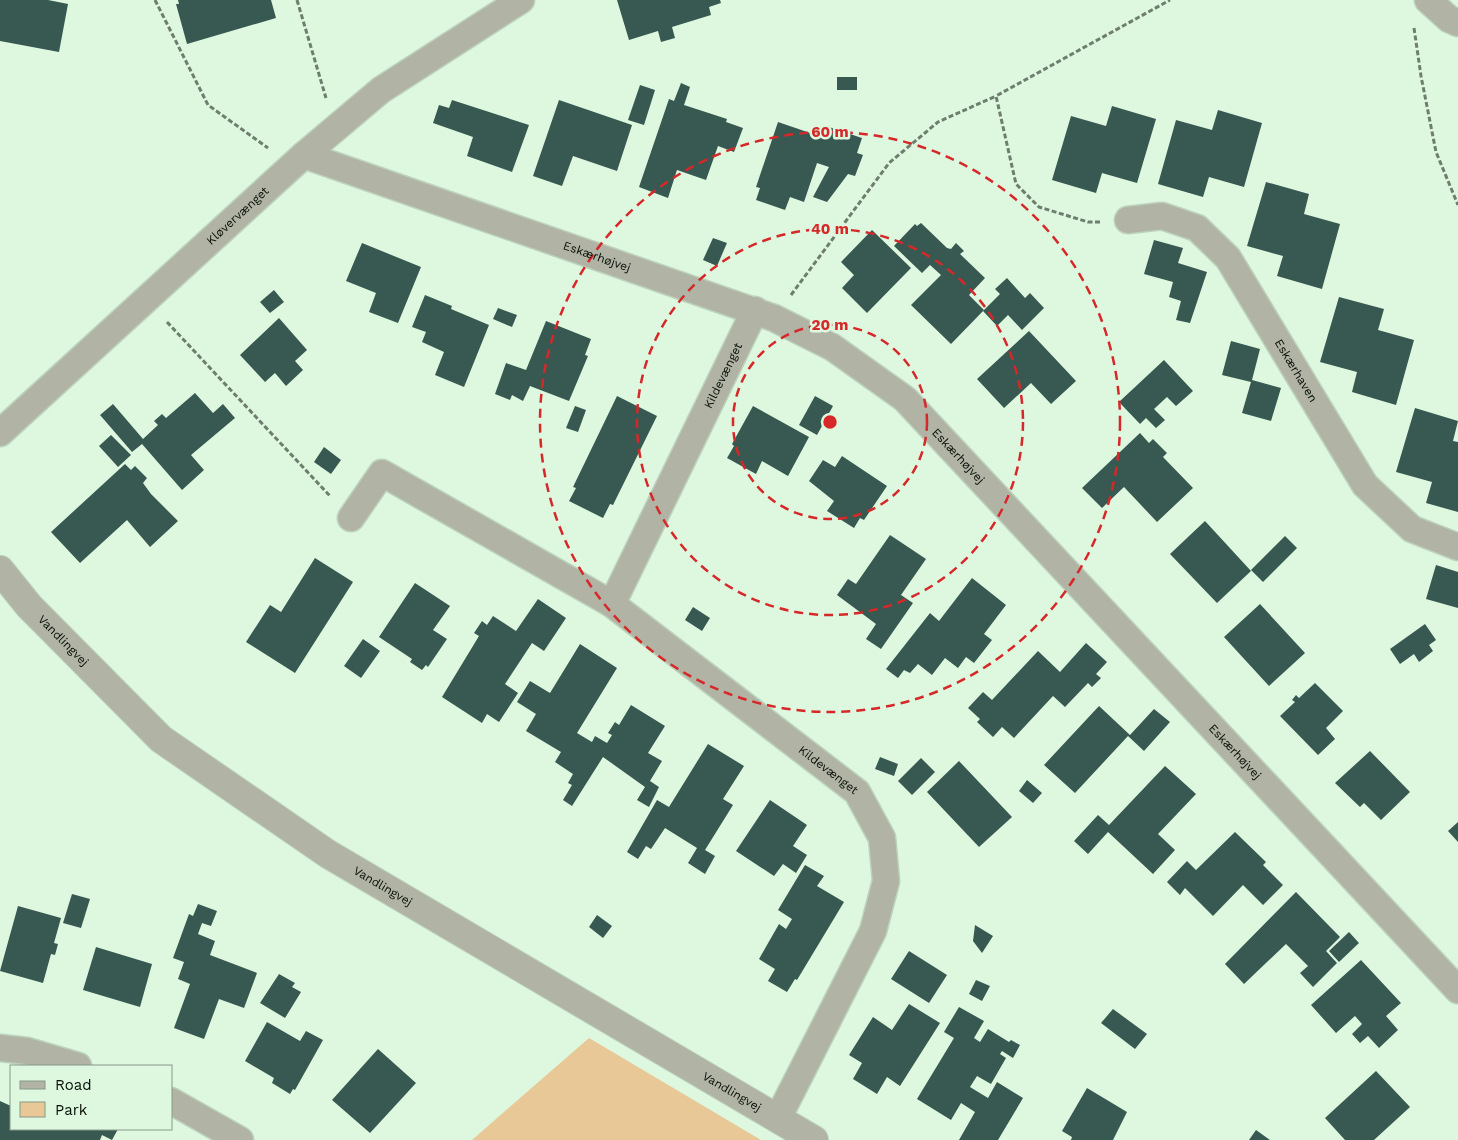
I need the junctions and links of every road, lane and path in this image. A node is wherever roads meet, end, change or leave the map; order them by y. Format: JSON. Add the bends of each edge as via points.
{"nodes":[{"id":1,"x":155,"y":0,"type":"edge"},
{"id":2,"x":297,"y":0,"type":"edge"},
{"id":3,"x":521,"y":0,"type":"edge"},
{"id":4,"x":1170,"y":0,"type":"edge"},
{"id":5,"x":1428,"y":0,"type":"edge"},
{"id":6,"x":488,"y":9,"type":"edge"},
{"id":7,"x":1458,"y":23,"type":"edge"},
{"id":8,"x":1414,"y":27,"type":"dead end"},
{"id":9,"x":996,"y":96,"type":"junction"},
{"id":10,"x":338,"y":127,"type":"junction"},
{"id":11,"x":298,"y":160,"type":"junction"},
{"id":12,"x":1458,"y":205,"type":"edge"},
{"id":13,"x":1128,"y":220,"type":"joint"},
{"id":14,"x":147,"y":300,"type":"junction"},
{"id":15,"x":765,"y":314,"type":"junction"},
{"id":16,"x":0,"y":433,"type":"edge"},
{"id":17,"x":351,"y":518,"type":"joint"},
{"id":18,"x":1458,"y":547,"type":"edge"},
{"id":19,"x":0,"y":570,"type":"edge"},
{"id":20,"x":612,"y":604,"type":"junction"},
{"id":21,"x":1458,"y":990,"type":"edge"},
{"id":22,"x":0,"y":1048,"type":"edge"},
{"id":23,"x":75,"y":1065,"type":"edge"},
{"id":24,"x":172,"y":1102,"type":"edge"},
{"id":25,"x":778,"y":1118,"type":"junction"},
{"id":26,"x":240,"y":1140,"type":"edge"},
{"id":27,"x":814,"y":1140,"type":"edge"}],
"edges":[{"from":1,"to":11,"type":"path","via":[[208,105]]},
{"from":2,"to":10,"type":"path","via":[[322,87]]},
{"from":3,"to":6,"type":"street","name":"Kløvervænget"},
{"from":4,"to":9,"type":"path"},
{"from":5,"to":7,"type":"street"},
{"from":6,"to":10,"type":"street","name":"Kløvervænget"},
{"from":8,"to":12,"type":"path","via":[[1436,152]]},
{"from":9,"to":13,"type":"path","via":[[1016,184],[1039,207],[1088,222]]},
{"from":9,"to":15,"type":"path","via":[[938,122],[889,163]]},
{"from":10,"to":11,"type":"street","name":"Kløvervænget"},
{"from":11,"to":14,"type":"street","name":"Kløvervænget"},
{"from":11,"to":15,"type":"street","name":"Eskærhøjvej"},
{"from":13,"to":18,"type":"street","name":"Eskærhaven","via":[[1162,216],[1197,228],[1228,258],[1365,485],[1412,529]]},
{"from":14,"to":16,"type":"street","name":"Kløvervænget"},
{"from":14,"to":17,"type":"path"},
{"from":15,"to":20,"type":"street","name":"Kildevænget"},
{"from":15,"to":21,"type":"street","name":"Eskærhøjvej","via":[[832,347],[905,399]]},
{"from":17,"to":20,"type":"street","name":"Kildevænget","via":[[382,473]]},
{"from":19,"to":25,"type":"street","name":"Vandlingvej","via":[[29,606],[162,739],[328,854]]},
{"from":20,"to":25,"type":"street","name":"Kildevænget","via":[[857,792],[882,838],[886,881],[873,931]]},
{"from":22,"to":23,"type":"street","via":[[27,1051]]},
{"from":24,"to":26,"type":"street"},
{"from":25,"to":27,"type":"street","name":"Vandlingvej"}]}
